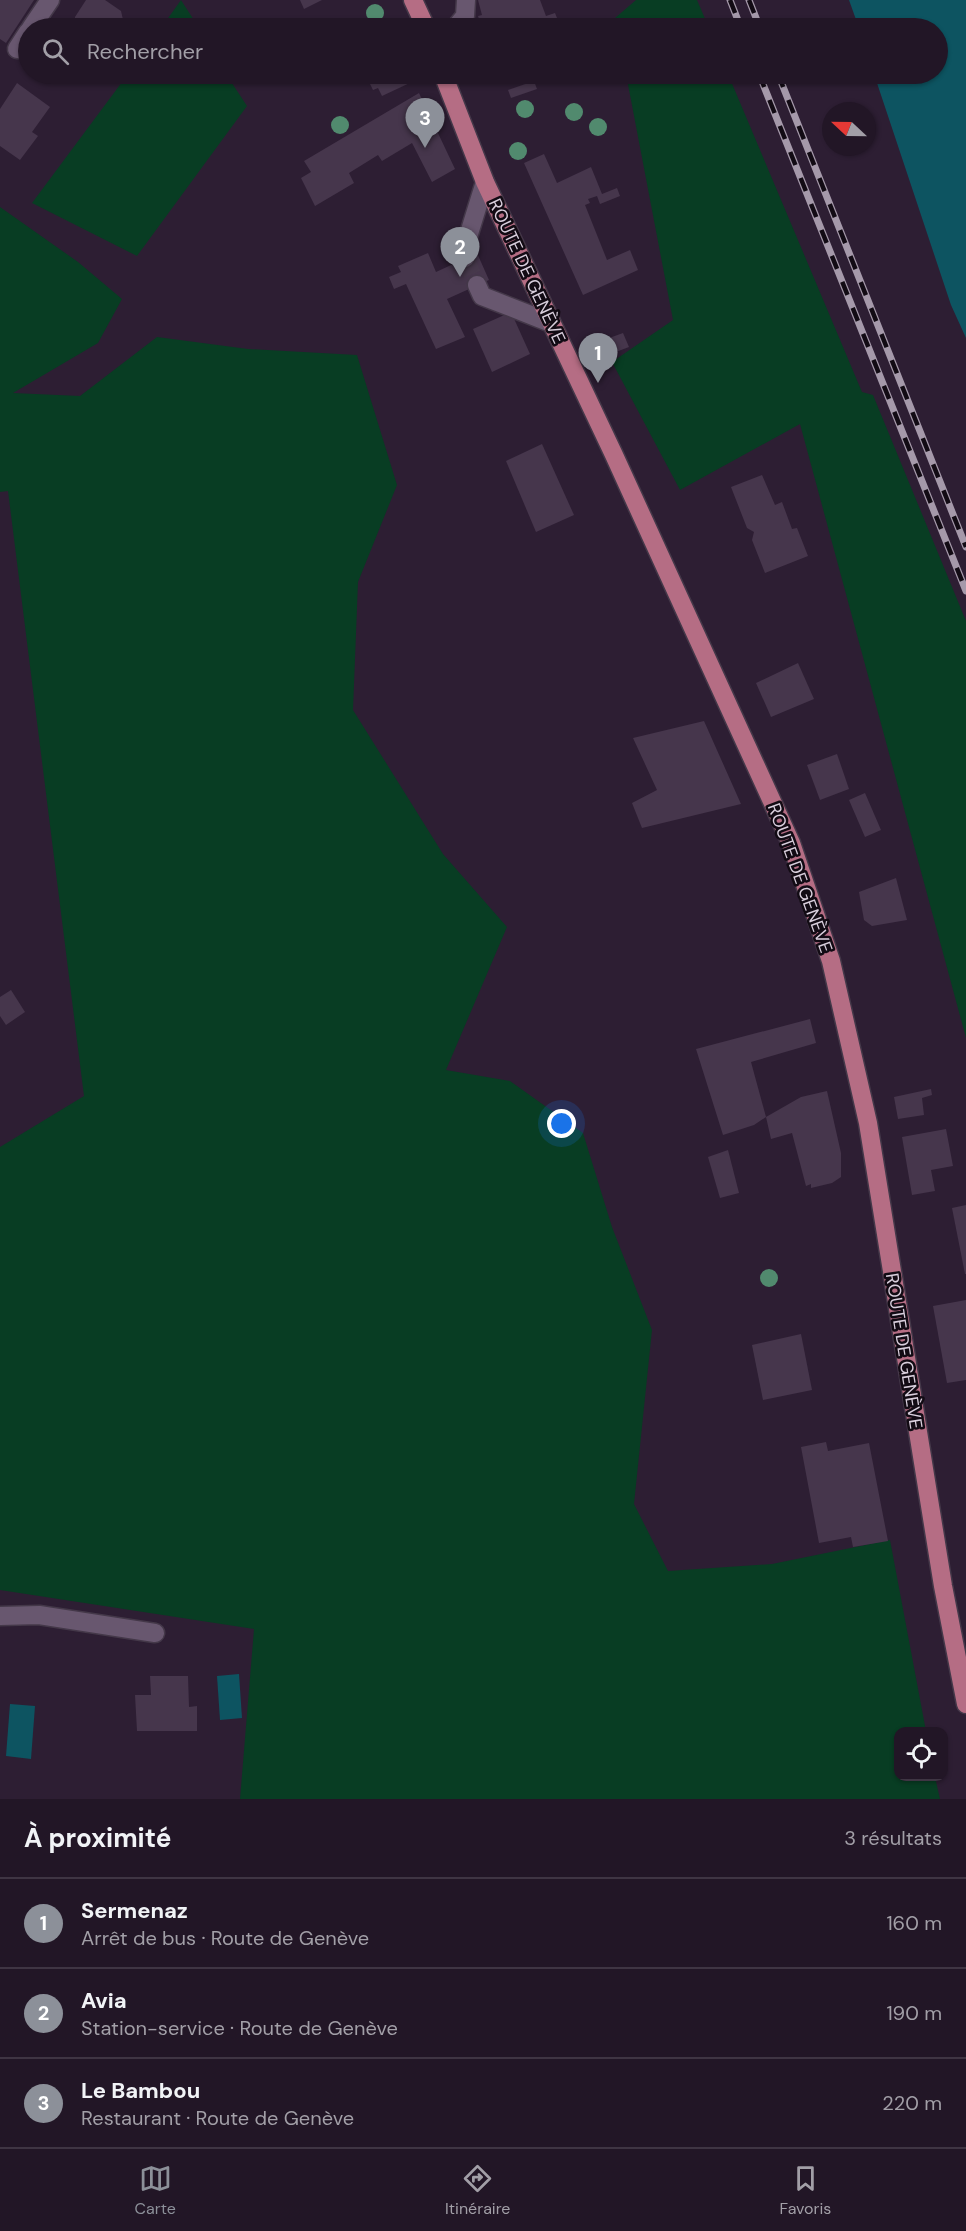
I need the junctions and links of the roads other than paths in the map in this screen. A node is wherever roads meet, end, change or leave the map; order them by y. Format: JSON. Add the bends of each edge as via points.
{"nodes":[{"id":1,"x":50,"y":0,"type":"edge"},
{"id":2,"x":414,"y":0,"type":"edge"},
{"id":3,"x":466,"y":0,"type":"edge"},
{"id":4,"x":38,"y":18,"type":"edge"},
{"id":5,"x":422,"y":18,"type":"edge"},
{"id":6,"x":463,"y":18,"type":"edge"},
{"id":7,"x":447,"y":84,"type":"edge"},
{"id":8,"x":485,"y":182,"type":"junction"},
{"id":9,"x":465,"y":258,"type":"tunnel mouth"},
{"id":10,"x":477,"y":285,"type":"tunnel mouth"},
{"id":11,"x":551,"y":323,"type":"junction"},
{"id":12,"x":0,"y":1616,"type":"edge"},
{"id":13,"x":155,"y":1633,"type":"dead end"},
{"id":14,"x":966,"y":1704,"type":"edge"}],
"edges":[{"from":1,"to":4,"type":"street"},
{"from":2,"to":5,"type":"main road"},
{"from":3,"to":6,"type":"street"},
{"from":7,"to":8,"type":"main road","name":"ROUTE DE GENÈVE"},
{"from":8,"to":9,"type":"street","via":[[463,253]]},
{"from":8,"to":11,"type":"main road","name":"ROUTE DE GENÈVE"},
{"from":10,"to":11,"type":"street","via":[[482,296]]},
{"from":11,"to":14,"type":"main road","name":"ROUTE DE GENÈVE","via":[[792,843],[831,961],[868,1123],[943,1586]]},
{"from":12,"to":13,"type":"street","via":[[39,1615]]}]}
